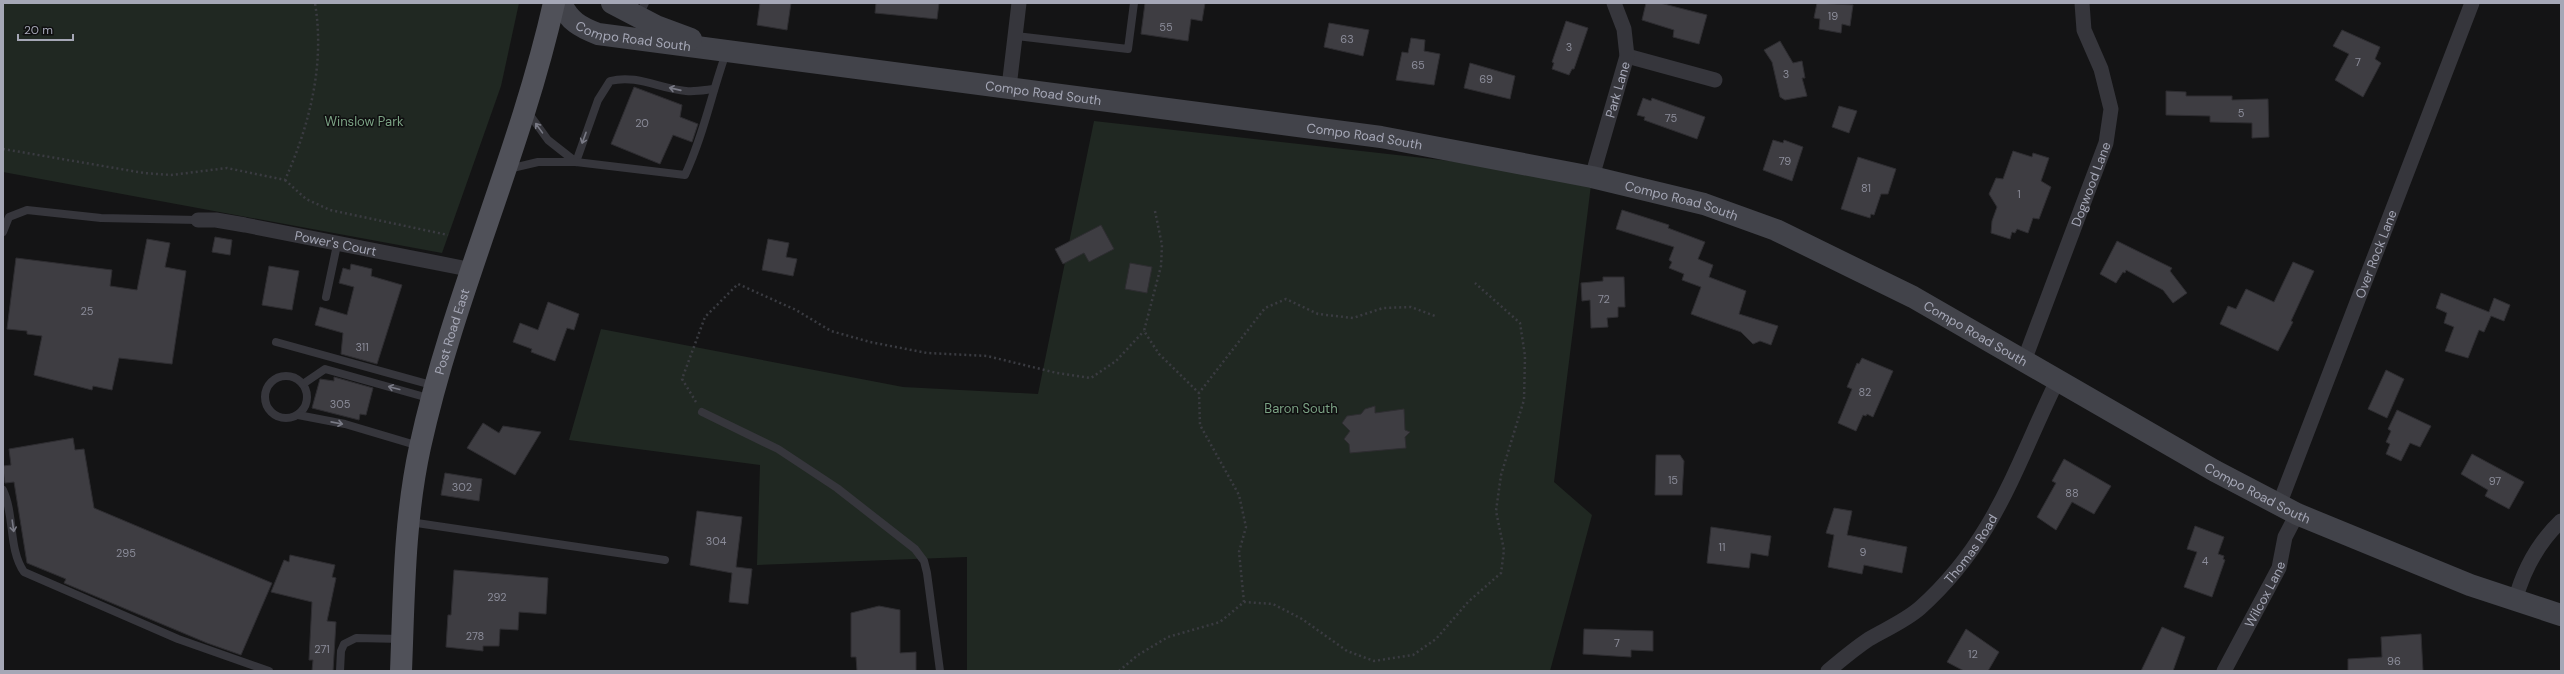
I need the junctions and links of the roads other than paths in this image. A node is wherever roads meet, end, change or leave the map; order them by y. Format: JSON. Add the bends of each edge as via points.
{"nodes":[{"id":1,"x":554,"y":3,"type":"edge"},
{"id":2,"x":561,"y":3,"type":"edge"},
{"id":3,"x":612,"y":3,"type":"edge"},
{"id":4,"x":1019,"y":3,"type":"edge"},
{"id":5,"x":1134,"y":3,"type":"edge"},
{"id":6,"x":1614,"y":3,"type":"edge"},
{"id":7,"x":2082,"y":3,"type":"edge"},
{"id":8,"x":2472,"y":3,"type":"edge"},
{"id":9,"x":641,"y":10,"type":"edge"},
{"id":10,"x":1016,"y":36,"type":"junction"},
{"id":11,"x":723,"y":49,"type":"junction"},
{"id":12,"x":1627,"y":56,"type":"junction"},
{"id":13,"x":1715,"y":80,"type":"dead end"},
{"id":14,"x":1009,"y":87,"type":"junction"},
{"id":15,"x":714,"y":89,"type":"junction"},
{"id":16,"x":525,"y":109,"type":"junction"},
{"id":17,"x":576,"y":162,"type":"junction"},
{"id":18,"x":505,"y":170,"type":"junction"},
{"id":19,"x":1592,"y":176,"type":"junction"},
{"id":20,"x":198,"y":220,"type":"joint"},
{"id":21,"x":3,"y":232,"type":"edge"},
{"id":22,"x":337,"y":245,"type":"junction"},
{"id":23,"x":473,"y":270,"type":"junction"},
{"id":24,"x":326,"y":297,"type":"dead end"},
{"id":25,"x":276,"y":342,"type":"dead end"},
{"id":26,"x":2024,"y":361,"type":"junction"},
{"id":27,"x":2057,"y":381,"type":"junction"},
{"id":28,"x":303,"y":384,"type":"junction"},
{"id":29,"x":434,"y":392,"type":"junction"},
{"id":30,"x":702,"y":412,"type":"road end"},
{"id":31,"x":298,"y":415,"type":"junction"},
{"id":32,"x":420,"y":447,"type":"junction"},
{"id":33,"x":3,"y":490,"type":"edge"},
{"id":34,"x":2288,"y":510,"type":"junction"},
{"id":35,"x":409,"y":521,"type":"junction"},
{"id":36,"x":2561,"y":521,"type":"edge"},
{"id":37,"x":665,"y":560,"type":"dead end"},
{"id":38,"x":2514,"y":601,"type":"junction"},
{"id":39,"x":2561,"y":615,"type":"edge"},
{"id":40,"x":402,"y":639,"type":"junction"},
{"id":41,"x":269,"y":671,"type":"edge"},
{"id":42,"x":340,"y":671,"type":"edge"},
{"id":43,"x":401,"y":671,"type":"edge"},
{"id":44,"x":940,"y":671,"type":"edge"},
{"id":45,"x":1828,"y":671,"type":"edge"},
{"id":46,"x":2224,"y":671,"type":"edge"}],
"edges":[{"from":1,"to":16,"type":"main road","name":"Post Road East"},
{"from":2,"to":11,"type":"main road","name":"Compo Road South","via":[[569,19],[598,34]]},
{"from":3,"to":9,"type":"main road","name":"Compo Road South"},
{"from":4,"to":10,"type":"street"},
{"from":5,"to":10,"type":"lane","via":[[1128,49]]},
{"from":6,"to":12,"type":"street","name":"Park Lane","via":[[1624,29]]},
{"from":7,"to":26,"type":"street","name":"Dogwood Lane","via":[[2084,30],[2101,69],[2111,109],[2106,143]]},
{"from":8,"to":34,"type":"street","name":"Over Rock Lane"},
{"from":9,"to":11,"type":"main road","name":"Compo Road South","via":[[675,34]]},
{"from":10,"to":14,"type":"street"},
{"from":11,"to":14,"type":"main road","name":"Compo Road South"},
{"from":11,"to":15,"type":"lane"},
{"from":12,"to":13,"type":"street"},
{"from":12,"to":19,"type":"street","name":"Park Lane"},
{"from":14,"to":19,"type":"main road","name":"Compo Road South","via":[[1381,137]]},
{"from":15,"to":17,"type":"lane","one_way":true,"via":[[686,91],[633,79],[610,81],[598,100]]},
{"from":15,"to":17,"type":"lane","via":[[706,125],[686,175]]},
{"from":17,"to":16,"type":"lane","one_way":true,"via":[[548,140]]},
{"from":16,"to":18,"type":"main road","name":"Post Road East"},
{"from":17,"to":18,"type":"lane","via":[[538,162]]},
{"from":18,"to":23,"type":"main road","name":"Post Road East"},
{"from":19,"to":26,"type":"main road","name":"Compo Road South","via":[[1685,198],[1776,230],[1907,294]]},
{"from":20,"to":21,"type":"lane","via":[[101,218],[27,210],[9,217]]},
{"from":20,"to":22,"type":"street","name":"Power's Court","via":[[238,224]]},
{"from":22,"to":23,"type":"street","name":"Power's Court"},
{"from":22,"to":24,"type":"lane"},
{"from":23,"to":29,"type":"main road","name":"Post Road East"},
{"from":25,"to":29,"type":"lane"},
{"from":26,"to":27,"type":"main road","name":"Compo Road South"},
{"from":27,"to":34,"type":"main road","name":"Compo Road South"},
{"from":27,"to":45,"type":"street","name":"Thomas Road","via":[[2006,496],[1974,548],[1944,584],[1918,609],[1853,650]]},
{"from":29,"to":28,"type":"lane","one_way":true,"via":[[325,370]]},
{"from":28,"to":31,"type":"lane","via":[[308,394],[306,406]]},
{"from":28,"to":31,"type":"lane","via":[[294,377],[283,376],[273,380],[266,389],[265,400],[269,410],[277,417],[288,419]]},
{"from":29,"to":32,"type":"main road","name":"Post Road East"},
{"from":30,"to":44,"type":"lane","via":[[778,450],[837,488],[915,549],[924,561],[927,573]]},
{"from":31,"to":32,"type":"lane","one_way":true,"via":[[345,424]]},
{"from":32,"to":35,"type":"main road","name":"Post Road East"},
{"from":33,"to":41,"type":"lane","one_way":true,"via":[[10,510],[18,563],[24,572],[178,639]]},
{"from":34,"to":38,"type":"main road","name":"Compo Road South","via":[[2392,555]]},
{"from":34,"to":46,"type":"street","name":"Wilcox Lane","via":[[2279,568]]},
{"from":35,"to":37,"type":"lane"},
{"from":35,"to":40,"type":"main road","name":"Post Road East"},
{"from":36,"to":38,"type":"street","via":[[2536,552],[2522,576]]},
{"from":38,"to":39,"type":"main road","name":"Compo Road South"},
{"from":40,"to":42,"type":"lane","via":[[356,638],[344,644],[340,651]]},
{"from":40,"to":43,"type":"main road","name":"Post Road East"}]}
